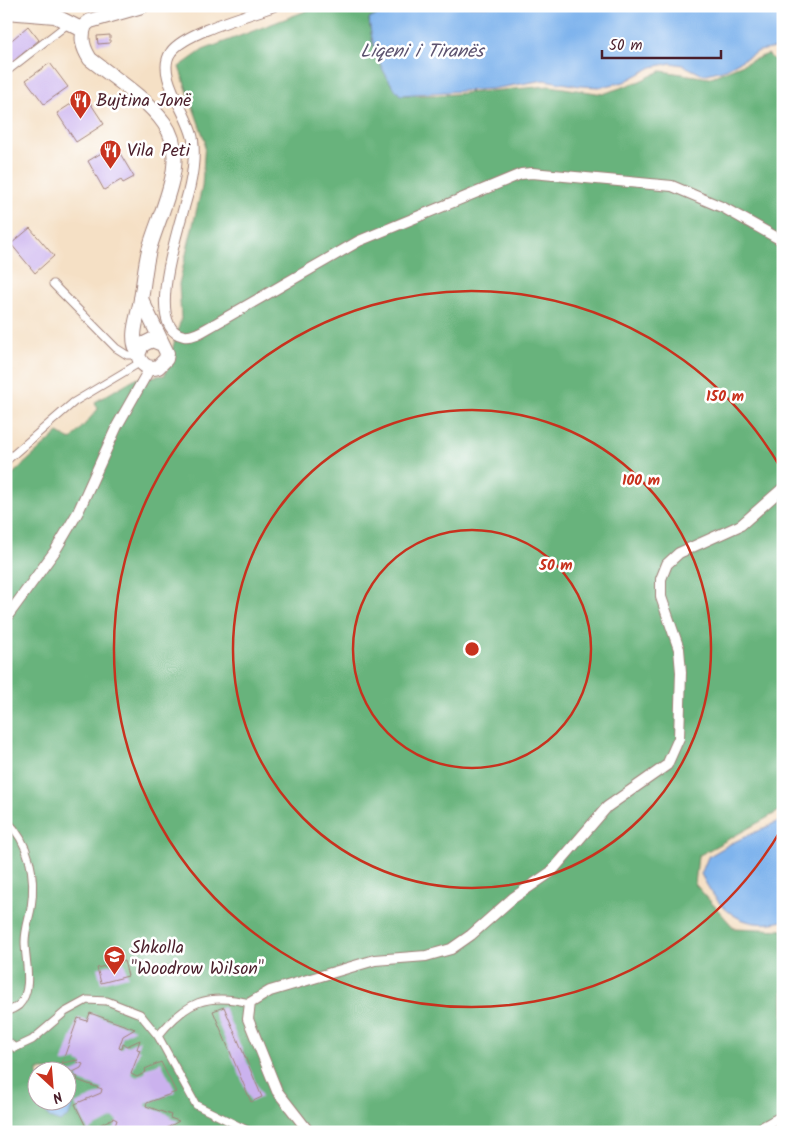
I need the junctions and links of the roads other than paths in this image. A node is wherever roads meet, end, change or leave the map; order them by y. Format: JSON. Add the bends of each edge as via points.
{"nodes":[{"id":1,"x":142,"y":6,"type":"edge"},
{"id":2,"x":274,"y":6,"type":"edge"},
{"id":3,"x":18,"y":10,"type":"edge"},
{"id":4,"x":6,"y":12,"type":"edge"},
{"id":5,"x":69,"y":23,"type":"junction"},
{"id":6,"x":83,"y":30,"type":"junction"},
{"id":7,"x":6,"y":72,"type":"edge"},
{"id":8,"x":783,"y":241,"type":"edge"},
{"id":9,"x":53,"y":284,"type":"dead end"},
{"id":10,"x":141,"y":299,"type":"junction"},
{"id":11,"x":162,"y":344,"type":"junction"},
{"id":12,"x":142,"y":360,"type":"junction"},
{"id":13,"x":6,"y":461,"type":"edge"},
{"id":14,"x":783,"y":488,"type":"edge"},
{"id":15,"x":6,"y":618,"type":"edge"},
{"id":16,"x":6,"y":820,"type":"edge"},
{"id":17,"x":250,"y":1003,"type":"junction"},
{"id":18,"x":6,"y":1012,"type":"edge"},
{"id":19,"x":158,"y":1036,"type":"junction"},
{"id":20,"x":6,"y":1040,"type":"edge"},
{"id":21,"x":783,"y":1116,"type":"edge"},
{"id":22,"x":251,"y":1132,"type":"edge"},
{"id":23,"x":309,"y":1132,"type":"edge"},
{"id":24,"x":754,"y":1132,"type":"edge"}],
"edges":[{"from":1,"to":6,"type":"street","via":[[90,21]]},
{"from":2,"to":8,"type":"street","via":[[191,38],[178,45],[167,60],[167,76],[193,139],[190,184],[164,290],[168,322],[179,335],[186,337],[215,324],[359,241],[521,174],[606,178],[672,186],[724,208]]},
{"from":3,"to":4,"type":"street"},
{"from":3,"to":5,"type":"street","via":[[55,16]]},
{"from":5,"to":6,"type":"street"},
{"from":5,"to":7,"type":"lane"},
{"from":6,"to":10,"type":"street","via":[[84,50],[90,59],[156,113],[170,133],[172,142],[174,171],[149,249]]},
{"from":9,"to":12,"type":"lane","via":[[116,348]]},
{"from":10,"to":11,"type":"street"},
{"from":10,"to":12,"type":"street","via":[[133,332],[134,345]]},
{"from":11,"to":12,"type":"street","via":[[152,340],[142,344]]},
{"from":11,"to":12,"type":"street","via":[[166,359],[158,367]]},
{"from":12,"to":13,"type":"lane","via":[[74,402]]},
{"from":12,"to":15,"type":"street","via":[[117,426],[69,529]]},
{"from":14,"to":17,"type":"street","via":[[741,525],[679,553],[667,564],[661,580],[662,597],[679,649],[681,672],[679,738],[667,765],[608,807],[551,872],[513,898],[451,949],[426,956],[358,964],[270,990]]},
{"from":16,"to":18,"type":"lane","via":[[25,845],[32,878],[25,941],[28,978],[25,996],[19,1006]]},
{"from":17,"to":19,"type":"lane","via":[[202,1000],[180,1013]]},
{"from":17,"to":23,"type":"street","via":[[248,1020],[278,1091]]},
{"from":19,"to":20,"type":"lane","via":[[140,1014],[107,1001],[87,1000],[65,1012],[24,1044],[15,1048]]},
{"from":19,"to":22,"type":"lane","via":[[196,1105]]},
{"from":21,"to":24,"type":"street"}]}
